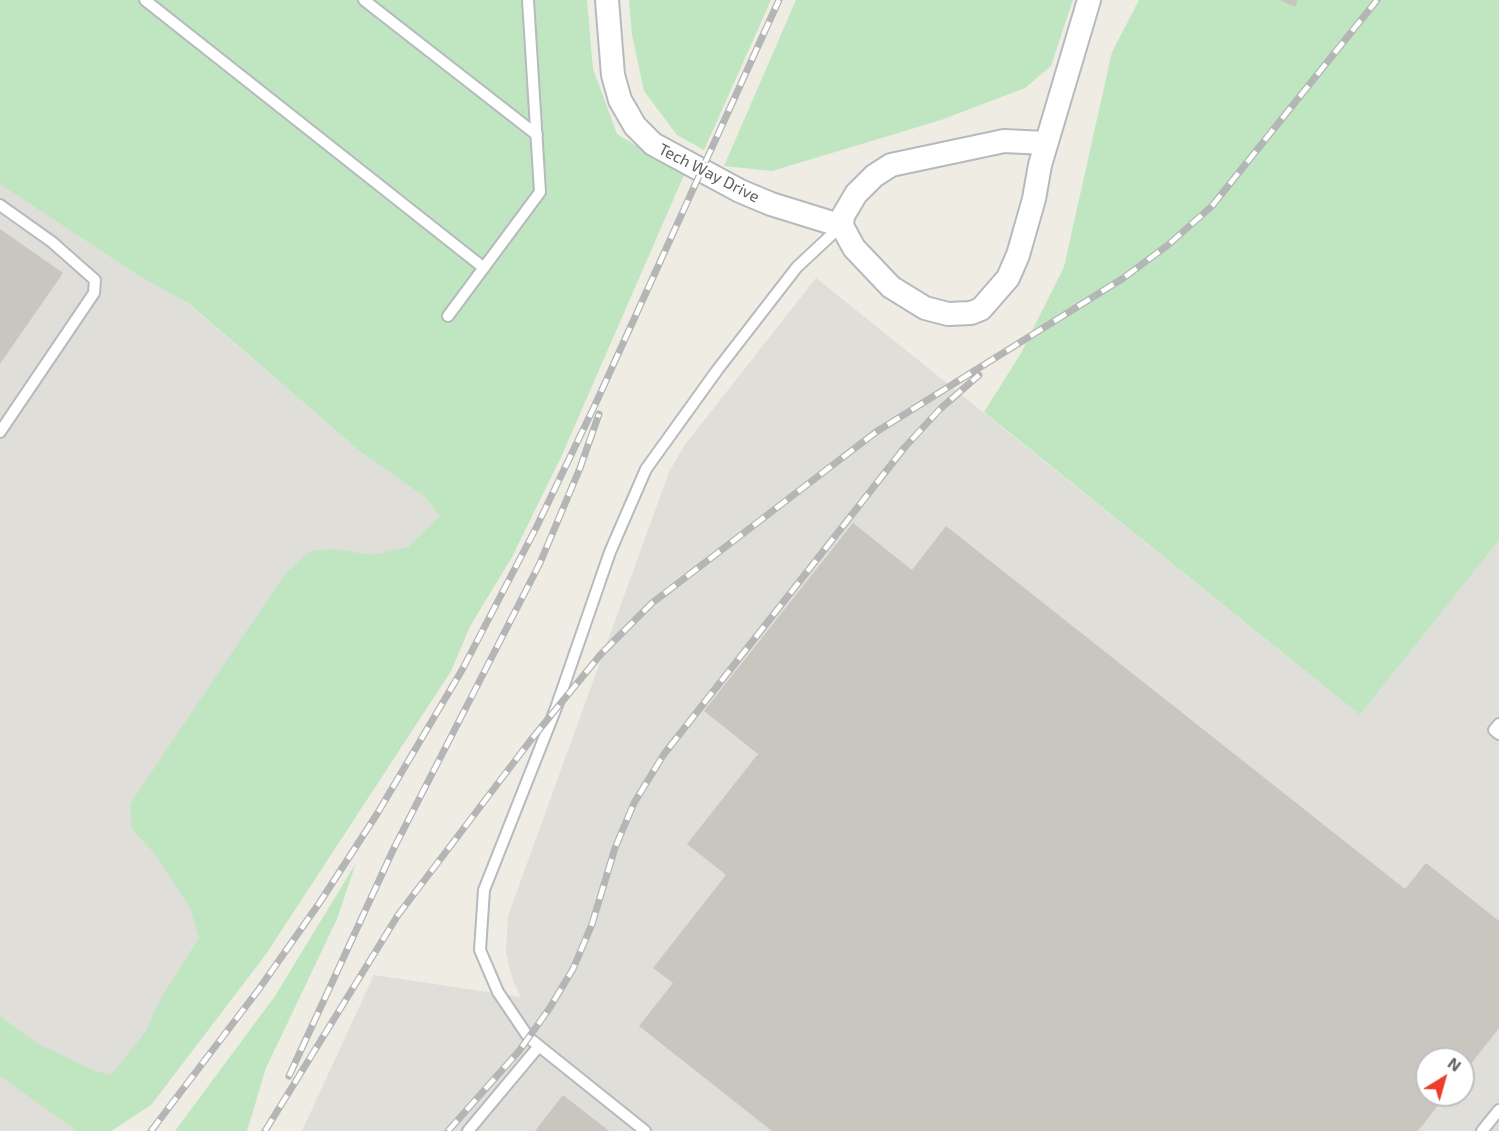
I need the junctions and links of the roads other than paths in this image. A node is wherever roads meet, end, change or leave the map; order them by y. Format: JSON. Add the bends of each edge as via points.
{"nodes":[{"id":1,"x":145,"y":0,"type":"edge"},
{"id":2,"x":364,"y":0,"type":"edge"},
{"id":3,"x":528,"y":0,"type":"edge"},
{"id":4,"x":607,"y":0,"type":"edge"},
{"id":5,"x":1089,"y":0,"type":"edge"},
{"id":6,"x":537,"y":135,"type":"junction"},
{"id":7,"x":1046,"y":143,"type":"junction"},
{"id":8,"x":0,"y":205,"type":"edge"},
{"id":9,"x":842,"y":226,"type":"junction"},
{"id":10,"x":484,"y":268,"type":"junction"},
{"id":11,"x":448,"y":316,"type":"dead end"},
{"id":12,"x":0,"y":432,"type":"edge"},
{"id":13,"x":1499,"y":724,"type":"edge"},
{"id":14,"x":1499,"y":734,"type":"edge"},
{"id":15,"x":539,"y":1046,"type":"junction"},
{"id":16,"x":1499,"y":1110,"type":"edge"},
{"id":17,"x":468,"y":1131,"type":"edge"},
{"id":18,"x":645,"y":1131,"type":"edge"},
{"id":19,"x":1482,"y":1131,"type":"edge"}],
"edges":[{"from":1,"to":10,"type":"lane"},
{"from":2,"to":6,"type":"lane"},
{"from":3,"to":6,"type":"lane"},
{"from":4,"to":9,"type":"street","name":"Tech Way Drive","via":[[620,100],[635,126],[653,144],[740,191]]},
{"from":5,"to":7,"type":"street"},
{"from":6,"to":10,"type":"lane","via":[[540,192]]},
{"from":7,"to":9,"type":"street","via":[[1004,141],[891,165],[856,194],[843,216]]},
{"from":7,"to":9,"type":"street","via":[[1012,271],[981,309],[948,314],[907,298],[872,268],[854,248]]},
{"from":8,"to":12,"type":"lane","via":[[52,242],[95,280],[94,292]]},
{"from":9,"to":15,"type":"lane","via":[[797,267],[646,469],[610,552],[556,708],[483,890],[480,950],[498,992],[529,1038]]},
{"from":10,"to":11,"type":"lane"},
{"from":13,"to":14,"type":"lane","via":[[1494,730]]},
{"from":15,"to":17,"type":"lane"},
{"from":15,"to":18,"type":"lane"},
{"from":16,"to":19,"type":"lane"}]}
